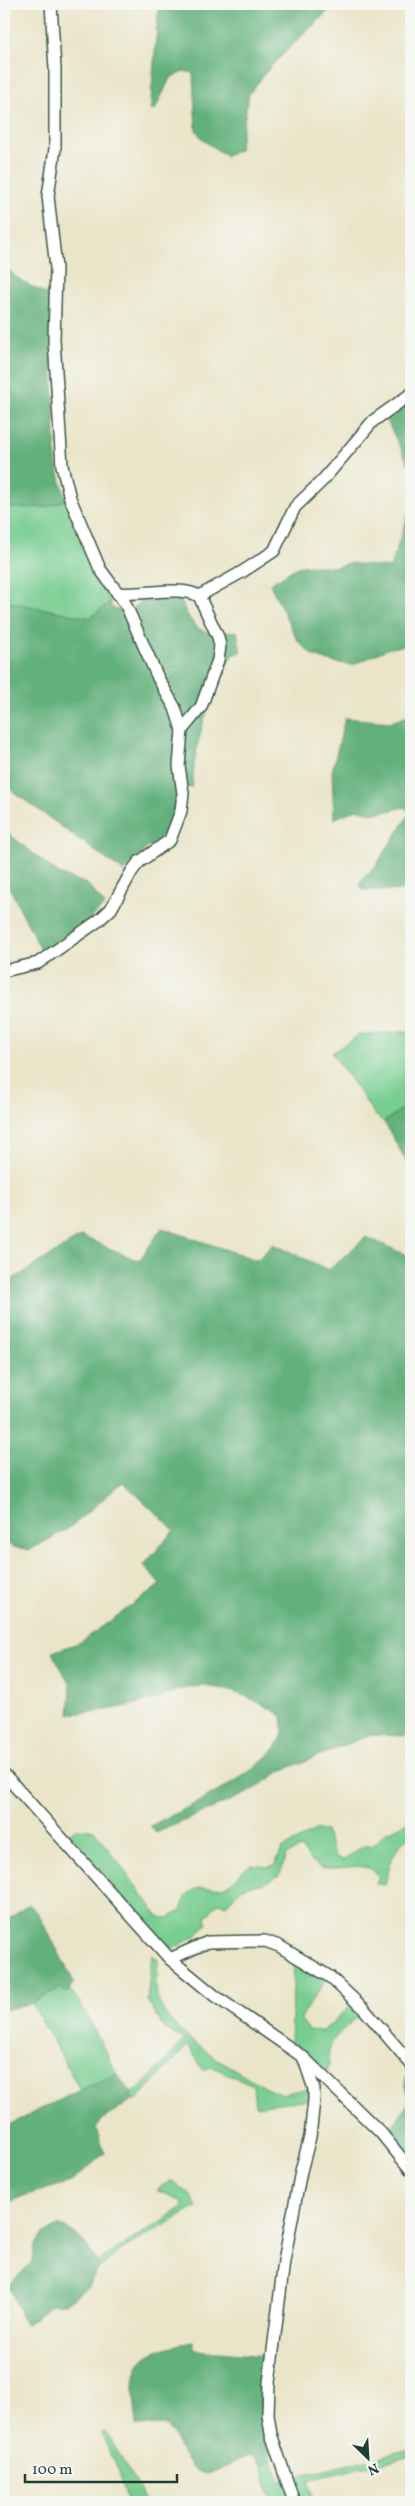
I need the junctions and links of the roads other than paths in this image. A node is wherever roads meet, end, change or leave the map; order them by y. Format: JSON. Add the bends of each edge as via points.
{"nodes":[{"id":1,"x":51,"y":4,"type":"edge"},
{"id":2,"x":411,"y":394,"type":"edge"},
{"id":3,"x":117,"y":593,"type":"junction"},
{"id":4,"x":144,"y":594,"type":"junction"},
{"id":5,"x":199,"y":596,"type":"junction"},
{"id":6,"x":128,"y":609,"type":"junction"},
{"id":7,"x":182,"y":730,"type":"junction"},
{"id":8,"x":4,"y":971,"type":"edge"},
{"id":9,"x":4,"y":1774,"type":"edge"},
{"id":10,"x":170,"y":1959,"type":"junction"},
{"id":11,"x":303,"y":2057,"type":"junction"},
{"id":12,"x":411,"y":2064,"type":"edge"},
{"id":13,"x":411,"y":2170,"type":"edge"},
{"id":14,"x":294,"y":2502,"type":"edge"}],
"edges":[{"from":1,"to":3,"type":"street","via":[[56,69],[54,149],[48,196],[56,268],[54,340],[59,440],[70,498],[100,569]]},
{"from":2,"to":5,"type":"street","via":[[373,421],[324,480],[295,507],[274,550]]},
{"from":3,"to":4,"type":"street"},
{"from":3,"to":6,"type":"street"},
{"from":4,"to":5,"type":"street","via":[[173,592]]},
{"from":4,"to":6,"type":"street"},
{"from":5,"to":7,"type":"street","via":[[220,646],[201,707]]},
{"from":6,"to":7,"type":"street","via":[[175,708]]},
{"from":7,"to":8,"type":"street","via":[[179,766],[183,793],[181,811],[170,840],[139,862],[124,881],[111,909],[98,921],[38,963]]},
{"from":9,"to":10,"type":"street"},
{"from":10,"to":11,"type":"street","via":[[222,2001]]},
{"from":10,"to":12,"type":"street","via":[[208,1942],[265,1941],[279,1946],[330,1977],[364,2009]]},
{"from":11,"to":13,"type":"street","via":[[381,2133]]},
{"from":11,"to":14,"type":"street","via":[[311,2078],[314,2100],[310,2138],[284,2261],[269,2383],[270,2434]]}]}
